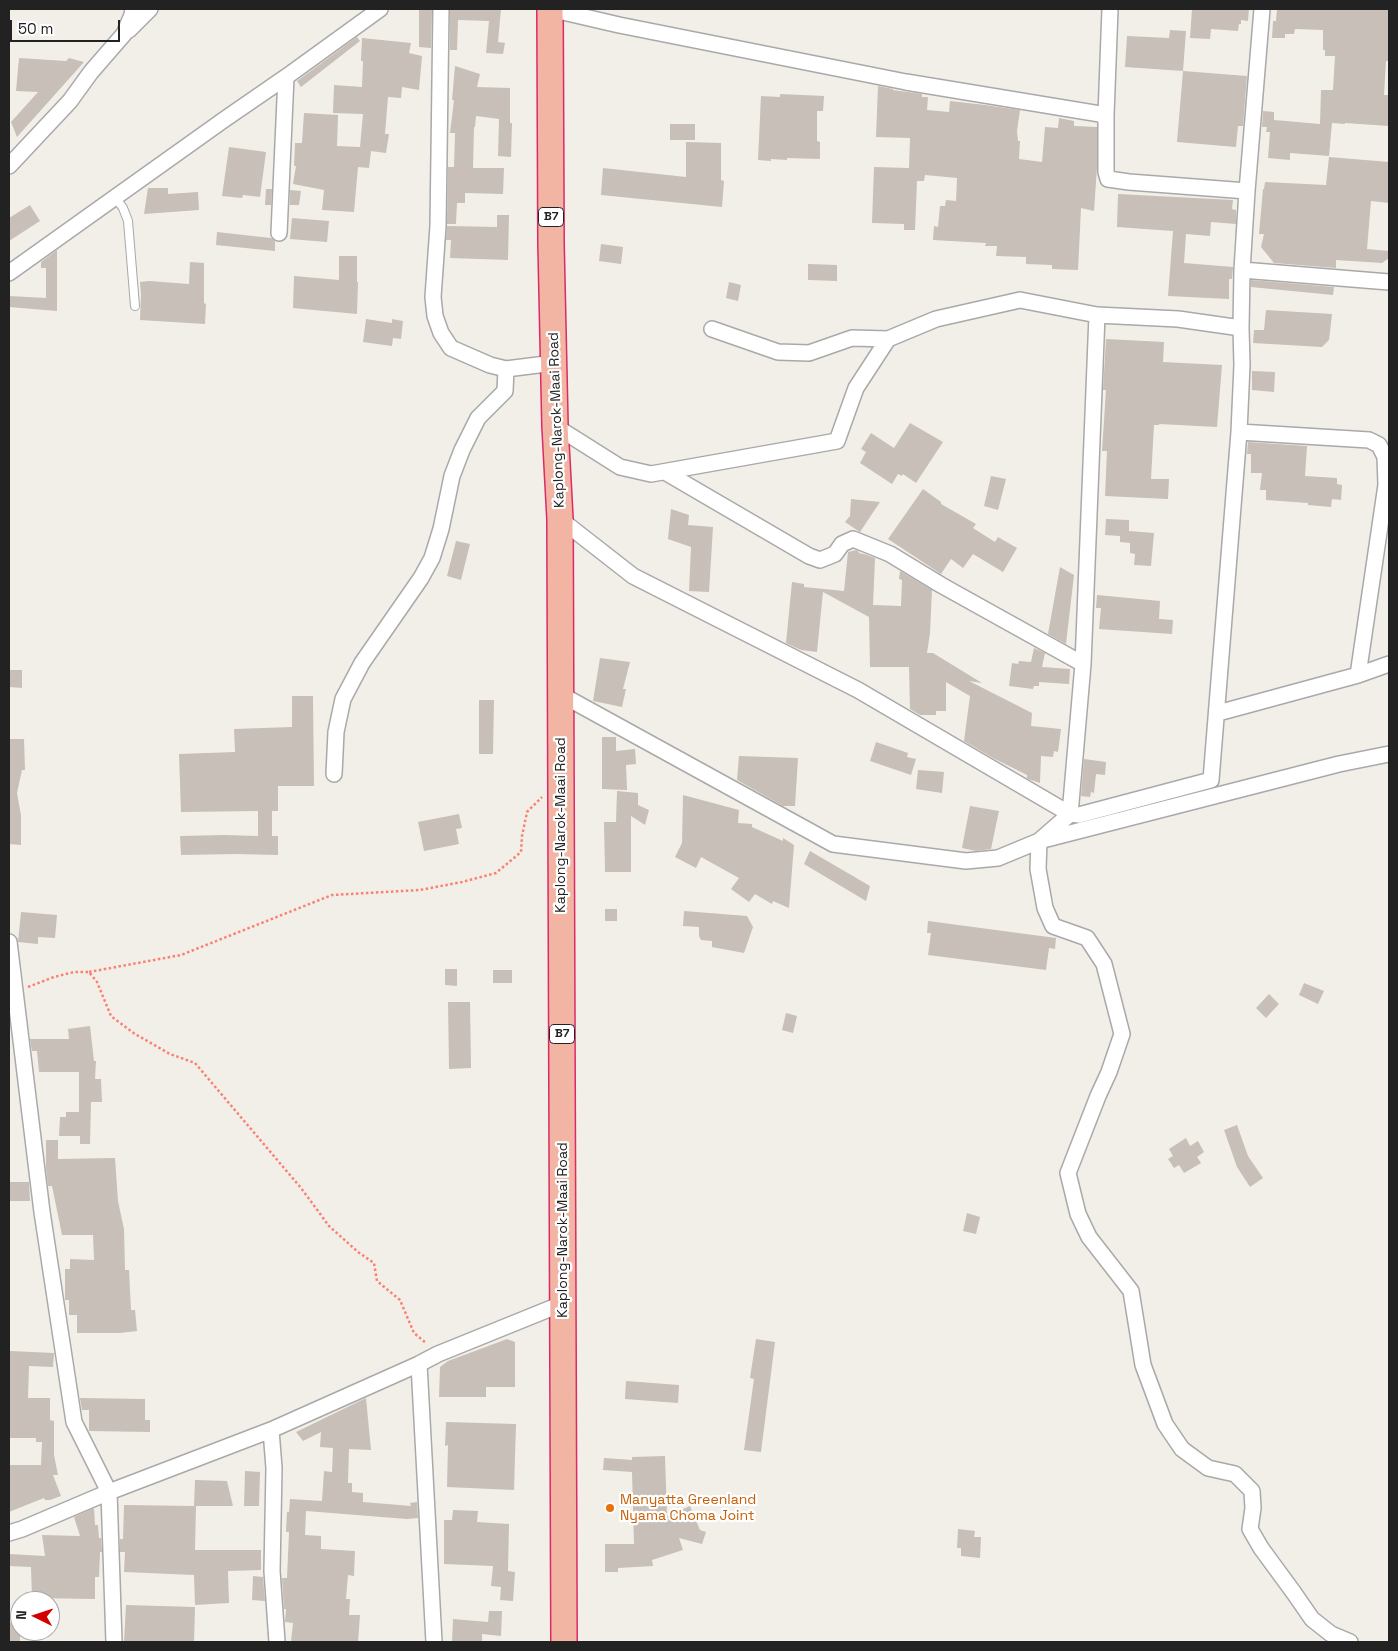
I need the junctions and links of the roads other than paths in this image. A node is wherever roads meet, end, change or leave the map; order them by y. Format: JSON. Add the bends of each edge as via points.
{"nodes":[{"id":1,"x":133,"y":9,"type":"edge"},
{"id":2,"x":150,"y":9,"type":"edge"},
{"id":3,"x":380,"y":9,"type":"edge"},
{"id":4,"x":441,"y":9,"type":"edge"},
{"id":5,"x":550,"y":9,"type":"edge"},
{"id":6,"x":1110,"y":9,"type":"edge"},
{"id":7,"x":1262,"y":9,"type":"edge"},
{"id":8,"x":124,"y":34,"type":"junction"},
{"id":9,"x":286,"y":78,"type":"junction"},
{"id":10,"x":1106,"y":115,"type":"junction"},
{"id":11,"x":9,"y":166,"type":"edge"},
{"id":12,"x":1247,"y":191,"type":"junction"},
{"id":13,"x":115,"y":197,"type":"junction"},
{"id":14,"x":279,"y":233,"type":"dead end"},
{"id":15,"x":1242,"y":270,"type":"junction"},
{"id":16,"x":9,"y":273,"type":"edge"},
{"id":17,"x":1389,"y":282,"type":"edge"},
{"id":18,"x":135,"y":306,"type":"dead end"},
{"id":19,"x":1097,"y":315,"type":"junction"},
{"id":20,"x":1241,"y":328,"type":"junction"},
{"id":21,"x":712,"y":329,"type":"dead end"},
{"id":22,"x":888,"y":339,"type":"junction"},
{"id":23,"x":554,"y":363,"type":"junction"},
{"id":24,"x":506,"y":369,"type":"junction"},
{"id":25,"x":555,"y":426,"type":"junction"},
{"id":26,"x":1239,"y":432,"type":"junction"},
{"id":27,"x":665,"y":472,"type":"junction"},
{"id":28,"x":1388,"y":485,"type":"edge"},
{"id":29,"x":560,"y":519,"type":"junction"},
{"id":30,"x":1083,"y":664,"type":"junction"},
{"id":31,"x":1389,"y":664,"type":"edge"},
{"id":32,"x":1358,"y":675,"type":"junction"},
{"id":33,"x":560,"y":694,"type":"junction"},
{"id":34,"x":1218,"y":713,"type":"junction"},
{"id":35,"x":1389,"y":754,"type":"edge"},
{"id":36,"x":334,"y":774,"type":"dead end"},
{"id":37,"x":1070,"y":814,"type":"junction"},
{"id":38,"x":1039,"y":841,"type":"junction"},
{"id":39,"x":9,"y":942,"type":"edge"},
{"id":40,"x":564,"y":1303,"type":"junction"},
{"id":41,"x":419,"y":1364,"type":"junction"},
{"id":42,"x":271,"y":1430,"type":"junction"},
{"id":43,"x":109,"y":1492,"type":"junction"},
{"id":44,"x":9,"y":1533,"type":"edge"},
{"id":45,"x":114,"y":1642,"type":"edge"},
{"id":46,"x":278,"y":1642,"type":"edge"},
{"id":47,"x":434,"y":1642,"type":"edge"},
{"id":48,"x":562,"y":1642,"type":"edge"},
{"id":49,"x":1350,"y":1642,"type":"edge"}],
"edges":[{"from":1,"to":8,"type":"street"},
{"from":2,"to":8,"type":"street"},
{"from":3,"to":9,"type":"street"},
{"from":4,"to":24,"type":"street","via":[[435,316],[451,348]]},
{"from":5,"to":10,"type":"street","via":[[906,82]]},
{"from":5,"to":23,"type":"highway","name":"Kaplong-Narok-Maai Road","number":"B7"},
{"from":6,"to":10,"type":"street"},
{"from":7,"to":12,"type":"street"},
{"from":8,"to":11,"type":"street","via":[[70,101]]},
{"from":9,"to":13,"type":"street"},
{"from":9,"to":14,"type":"street"},
{"from":10,"to":12,"type":"street","via":[[1108,179]]},
{"from":12,"to":15,"type":"street"},
{"from":13,"to":16,"type":"street"},
{"from":13,"to":18,"type":"lane","via":[[128,221]]},
{"from":15,"to":17,"type":"street"},
{"from":15,"to":20,"type":"street"},
{"from":19,"to":20,"type":"street","via":[[1178,319]]},
{"from":19,"to":22,"type":"street","via":[[1020,300],[936,319]]},
{"from":19,"to":30,"type":"street"},
{"from":20,"to":26,"type":"street"},
{"from":21,"to":22,"type":"street","via":[[778,352],[809,353],[852,338]]},
{"from":22,"to":27,"type":"street","via":[[856,388],[837,441]]},
{"from":23,"to":24,"type":"street"},
{"from":23,"to":25,"type":"highway","name":"Kaplong-Narok-Maai Road","number":"B7"},
{"from":24,"to":36,"type":"street","via":[[505,390],[478,418],[462,450],[452,476],[442,529],[432,558],[362,663],[343,699],[336,732]]},
{"from":25,"to":27,"type":"street","via":[[620,467],[651,474]]},
{"from":25,"to":29,"type":"highway","name":"Kaplong-Narok-Maai Road","number":"B7"},
{"from":26,"to":28,"type":"street","via":[[1369,440],[1379,445],[1385,458]]},
{"from":26,"to":34,"type":"street"},
{"from":27,"to":30,"type":"street","via":[[808,556],[820,560],[828,557],[853,539],[890,554]]},
{"from":28,"to":32,"type":"street"},
{"from":29,"to":33,"type":"highway","name":"Kaplong-Narok-Maai Road","number":"B7"},
{"from":29,"to":37,"type":"street","via":[[633,576],[858,690]]},
{"from":30,"to":37,"type":"street"},
{"from":31,"to":32,"type":"street"},
{"from":32,"to":34,"type":"street"},
{"from":33,"to":38,"type":"street","via":[[833,844],[966,861],[998,858]]},
{"from":33,"to":40,"type":"highway","name":"Kaplong-Narok-Maai Road","number":"B7"},
{"from":34,"to":37,"type":"street","via":[[1211,780],[1080,815]]},
{"from":35,"to":38,"type":"street"},
{"from":37,"to":38,"type":"street"},
{"from":38,"to":49,"type":"street","via":[[1038,869],[1045,908],[1053,926],[1087,938],[1104,964],[1122,1034],[1068,1173],[1078,1214],[1089,1237],[1131,1291],[1142,1365],[1165,1424],[1182,1449],[1208,1468],[1234,1474],[1252,1492],[1250,1529],[1261,1548],[1312,1619],[1331,1634]]},
{"from":39,"to":43,"type":"street","via":[[42,1212],[74,1422]]},
{"from":40,"to":41,"type":"street"},
{"from":40,"to":48,"type":"highway","name":"Kaplong-Narok-Maai Road","number":"B7"},
{"from":41,"to":42,"type":"street"},
{"from":41,"to":47,"type":"street"},
{"from":42,"to":43,"type":"street"},
{"from":42,"to":46,"type":"street","via":[[274,1468],[272,1571]]},
{"from":43,"to":44,"type":"street"},
{"from":43,"to":45,"type":"street"}]}
